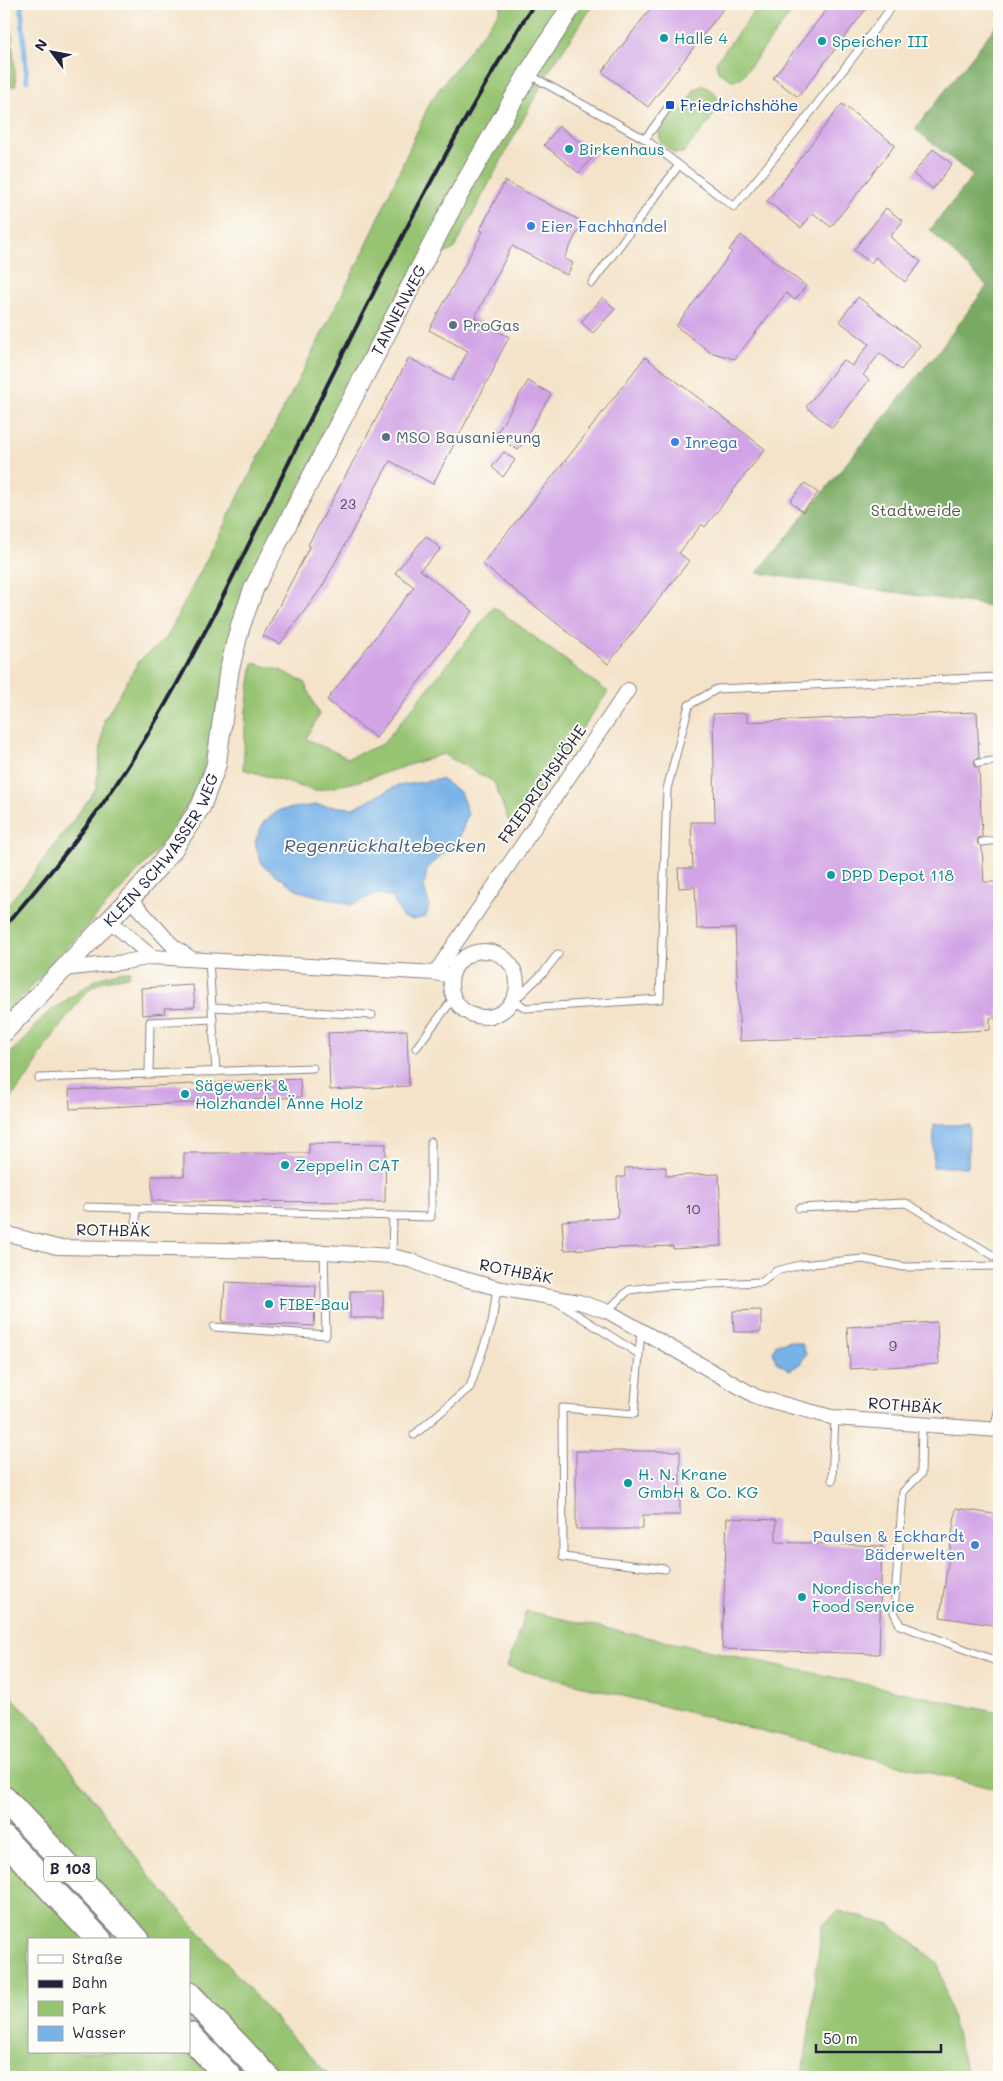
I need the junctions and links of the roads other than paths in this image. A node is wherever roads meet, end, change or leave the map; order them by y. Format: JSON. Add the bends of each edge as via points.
{"nodes":[{"id":1,"x":573,"y":4,"type":"edge"},
{"id":2,"x":894,"y":4,"type":"edge"},
{"id":3,"x":528,"y":74,"type":"junction"},
{"id":4,"x":670,"y":105,"type":"dead end"},
{"id":5,"x":645,"y":139,"type":"junction"},
{"id":6,"x":679,"y":165,"type":"junction"},
{"id":7,"x":592,"y":283,"type":"dead end"},
{"id":8,"x":240,"y":627,"type":"joint"},
{"id":9,"x":999,"y":677,"type":"edge"},
{"id":10,"x":628,"y":690,"type":"dead end"},
{"id":11,"x":999,"y":760,"type":"edge"},
{"id":12,"x":979,"y":763,"type":"dead end"},
{"id":13,"x":999,"y":840,"type":"edge"},
{"id":14,"x":982,"y":842,"type":"dead end"},
{"id":15,"x":130,"y":898,"type":"junction"},
{"id":16,"x":109,"y":920,"type":"junction"},
{"id":17,"x":558,"y":954,"type":"dead end"},
{"id":18,"x":152,"y":957,"type":"junction"},
{"id":19,"x":193,"y":959,"type":"junction"},
{"id":20,"x":209,"y":959,"type":"junction"},
{"id":21,"x":63,"y":969,"type":"junction"},
{"id":22,"x":435,"y":973,"type":"junction"},
{"id":23,"x":451,"y":976,"type":"junction"},
{"id":24,"x":453,"y":999,"type":"junction"},
{"id":25,"x":514,"y":1001,"type":"junction"},
{"id":26,"x":212,"y":1006,"type":"junction"},
{"id":27,"x":372,"y":1015,"type":"dead end"},
{"id":28,"x":213,"y":1019,"type":"junction"},
{"id":29,"x":4,"y":1032,"type":"edge"},
{"id":30,"x":416,"y":1048,"type":"dead end"},
{"id":31,"x":313,"y":1068,"type":"dead end"},
{"id":32,"x":216,"y":1072,"type":"junction"},
{"id":33,"x":150,"y":1074,"type":"junction"},
{"id":34,"x":39,"y":1078,"type":"dead end"},
{"id":35,"x":431,"y":1142,"type":"dead end"},
{"id":36,"x":87,"y":1207,"type":"dead end"},
{"id":37,"x":136,"y":1208,"type":"junction"},
{"id":38,"x":799,"y":1208,"type":"dead end"},
{"id":39,"x":393,"y":1216,"type":"junction"},
{"id":40,"x":136,"y":1222,"type":"dead end"},
{"id":41,"x":4,"y":1233,"type":"edge"},
{"id":42,"x":324,"y":1252,"type":"junction"},
{"id":43,"x":392,"y":1256,"type":"junction"},
{"id":44,"x":999,"y":1259,"type":"edge"},
{"id":45,"x":999,"y":1266,"type":"edge"},
{"id":46,"x":497,"y":1288,"type":"junction"},
{"id":47,"x":547,"y":1295,"type":"junction"},
{"id":48,"x":607,"y":1311,"type":"junction"},
{"id":49,"x":214,"y":1327,"type":"dead end"},
{"id":50,"x":641,"y":1330,"type":"junction"},
{"id":51,"x":639,"y":1354,"type":"junction"},
{"id":52,"x":999,"y":1408,"type":"edge"},
{"id":53,"x":835,"y":1418,"type":"junction"},
{"id":54,"x":922,"y":1424,"type":"junction"},
{"id":55,"x":996,"y":1429,"type":"edge"},
{"id":56,"x":414,"y":1435,"type":"dead end"},
{"id":57,"x":832,"y":1480,"type":"dead end"},
{"id":58,"x":665,"y":1569,"type":"dead end"},
{"id":59,"x":999,"y":1662,"type":"edge"},
{"id":60,"x":4,"y":1799,"type":"edge"},
{"id":61,"x":4,"y":1839,"type":"edge"},
{"id":62,"x":96,"y":1938,"type":"edge"},
{"id":63,"x":135,"y":1938,"type":"edge"},
{"id":64,"x":190,"y":1996,"type":"edge"},
{"id":65,"x":190,"y":2036,"type":"edge"},
{"id":66,"x":228,"y":2077,"type":"edge"},
{"id":67,"x":267,"y":2077,"type":"edge"}],
"edges":[{"from":1,"to":3,"type":"street","name":"TANNENWEG"},
{"from":2,"to":6,"type":"lane","via":[[734,208]]},
{"from":3,"to":5,"type":"lane"},
{"from":3,"to":8,"type":"street","name":"TANNENWEG","via":[[456,199],[254,588]]},
{"from":4,"to":5,"type":"lane"},
{"from":5,"to":6,"type":"lane"},
{"from":6,"to":7,"type":"lane"},
{"from":8,"to":15,"type":"street","name":"KLEIN SCHWASSER WEG","via":[[229,671],[216,766],[202,806],[171,852]]},
{"from":9,"to":25,"type":"lane","via":[[717,689],[688,705],[668,788],[660,999],[526,1008]]},
{"from":10,"to":22,"type":"street","name":"FRIEDRICHSHÖHE"},
{"from":11,"to":12,"type":"lane"},
{"from":13,"to":14,"type":"lane"},
{"from":15,"to":16,"type":"street","name":"KLEIN SCHWASSER WEG"},
{"from":15,"to":19,"type":"street","via":[[173,946]]},
{"from":16,"to":18,"type":"street"},
{"from":16,"to":21,"type":"street","name":"KLEIN SCHWASSER WEG"},
{"from":17,"to":25,"type":"lane"},
{"from":18,"to":19,"type":"street"},
{"from":18,"to":21,"type":"street"},
{"from":19,"to":20,"type":"street"},
{"from":20,"to":22,"type":"street"},
{"from":20,"to":26,"type":"lane"},
{"from":21,"to":29,"type":"street","name":"KLEIN SCHWASSER WEG"},
{"from":22,"to":23,"type":"street"},
{"from":23,"to":24,"type":"street"},
{"from":23,"to":25,"type":"street","via":[[460,959],[478,950],[497,952],[512,964],[518,983]]},
{"from":24,"to":25,"type":"street","via":[[464,1012],[480,1018],[499,1015]]},
{"from":24,"to":30,"type":"lane"},
{"from":26,"to":27,"type":"lane"},
{"from":26,"to":28,"type":"lane"},
{"from":28,"to":32,"type":"lane"},
{"from":28,"to":33,"type":"lane","via":[[150,1022]]},
{"from":31,"to":32,"type":"lane"},
{"from":32,"to":33,"type":"lane"},
{"from":33,"to":34,"type":"lane"},
{"from":35,"to":39,"type":"lane","via":[[431,1217]]},
{"from":36,"to":37,"type":"lane"},
{"from":37,"to":39,"type":"lane"},
{"from":37,"to":40,"type":"lane"},
{"from":38,"to":44,"type":"lane","via":[[906,1203]]},
{"from":39,"to":43,"type":"lane"},
{"from":41,"to":42,"type":"street","name":"ROTHBÄK","via":[[57,1247]]},
{"from":42,"to":43,"type":"street","name":"ROTHBÄK"},
{"from":42,"to":49,"type":"lane","via":[[326,1335]]},
{"from":43,"to":46,"type":"street","name":"ROTHBÄK"},
{"from":45,"to":48,"type":"lane","via":[[904,1267],[863,1259],[800,1265],[776,1271],[762,1282],[629,1290]]},
{"from":46,"to":47,"type":"street","name":"ROTHBÄK"},
{"from":46,"to":56,"type":"lane","via":[[492,1323],[470,1387]]},
{"from":47,"to":48,"type":"street","name":"ROTHBÄK"},
{"from":47,"to":51,"type":"lane"},
{"from":48,"to":50,"type":"street","name":"ROTHBÄK"},
{"from":50,"to":51,"type":"lane"},
{"from":50,"to":53,"type":"street","name":"ROTHBÄK","via":[[757,1397]]},
{"from":51,"to":58,"type":"lane","via":[[634,1414],[562,1408],[563,1557]]},
{"from":52,"to":55,"type":"lane"},
{"from":53,"to":54,"type":"street","name":"ROTHBÄK"},
{"from":53,"to":57,"type":"lane"},
{"from":54,"to":55,"type":"street","name":"ROTHBÄK"},
{"from":54,"to":59,"type":"lane","via":[[922,1474],[903,1492],[894,1612],[900,1625]]},
{"from":60,"to":63,"type":"highway","number":"B 103"},
{"from":61,"to":62,"type":"highway","number":"B 103"},
{"from":64,"to":67,"type":"highway"},
{"from":65,"to":66,"type":"highway"}]}
